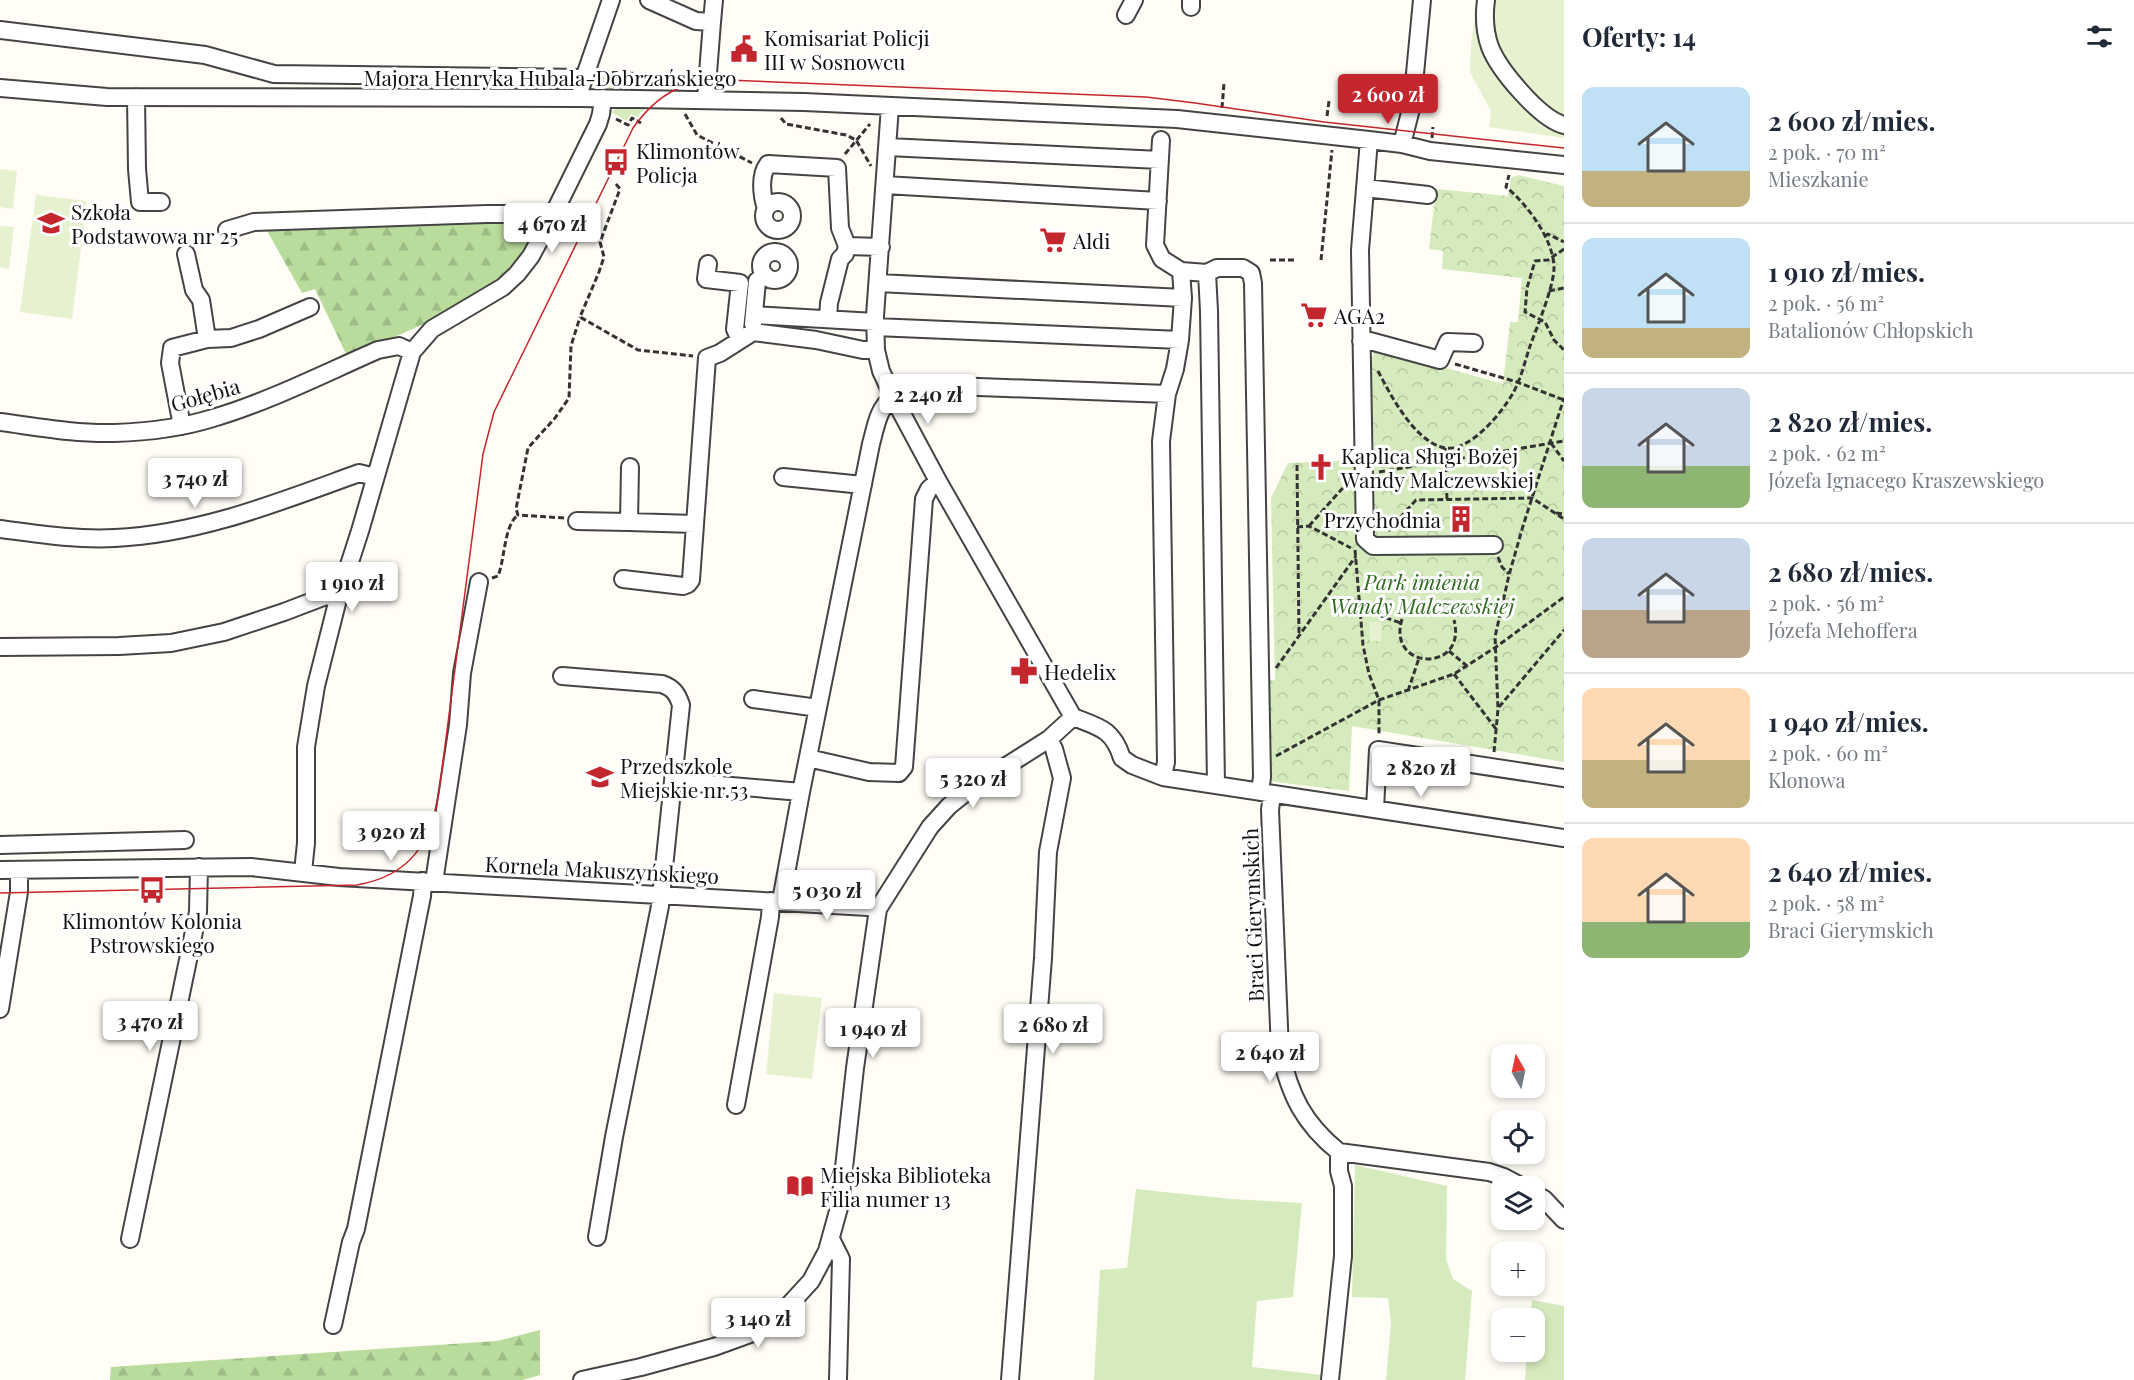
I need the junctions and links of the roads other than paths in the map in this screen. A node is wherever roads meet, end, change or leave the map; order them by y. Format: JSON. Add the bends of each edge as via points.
{"nodes":[{"id":1,"x":611,"y":0,"type":"edge"},
{"id":2,"x":649,"y":0,"type":"edge"},
{"id":3,"x":714,"y":0,"type":"edge"},
{"id":4,"x":1134,"y":0,"type":"edge"},
{"id":5,"x":1422,"y":0,"type":"edge"},
{"id":6,"x":1486,"y":0,"type":"edge"},
{"id":7,"x":1126,"y":15,"type":"dead end"},
{"id":8,"x":712,"y":22,"type":"junction"},
{"id":9,"x":0,"y":30,"type":"edge"},
{"id":10,"x":588,"y":75,"type":"junction"},
{"id":11,"x":0,"y":88,"type":"edge"},
{"id":12,"x":136,"y":98,"type":"junction"},
{"id":13,"x":580,"y":98,"type":"junction"},
{"id":14,"x":603,"y":98,"type":"junction"},
{"id":15,"x":706,"y":99,"type":"junction"},
{"id":16,"x":890,"y":105,"type":"junction"},
{"id":17,"x":1564,"y":124,"type":"edge"},
{"id":18,"x":1161,"y":140,"type":"dead end"},
{"id":19,"x":1369,"y":140,"type":"junction"},
{"id":20,"x":1402,"y":144,"type":"junction"},
{"id":21,"x":888,"y":147,"type":"junction"},
{"id":22,"x":1160,"y":160,"type":"junction"},
{"id":23,"x":1564,"y":165,"type":"edge"},
{"id":24,"x":885,"y":185,"type":"junction"},
{"id":25,"x":1365,"y":188,"type":"junction"},
{"id":26,"x":1428,"y":195,"type":"dead end"},
{"id":27,"x":1158,"y":201,"type":"junction"},
{"id":28,"x":161,"y":202,"type":"dead end"},
{"id":29,"x":766,"y":209,"type":"junction"},
{"id":30,"x":551,"y":219,"type":"junction"},
{"id":31,"x":777,"y":230,"type":"junction"},
{"id":32,"x":227,"y":231,"type":"dead end"},
{"id":33,"x":847,"y":246,"type":"junction"},
{"id":34,"x":881,"y":247,"type":"junction"},
{"id":35,"x":776,"y":251,"type":"junction"},
{"id":36,"x":186,"y":254,"type":"dead end"},
{"id":37,"x":708,"y":264,"type":"dead end"},
{"id":38,"x":1181,"y":272,"type":"junction"},
{"id":39,"x":1207,"y":273,"type":"junction"},
{"id":40,"x":765,"y":275,"type":"junction"},
{"id":41,"x":878,"y":283,"type":"junction"},
{"id":42,"x":1183,"y":298,"type":"junction"},
{"id":43,"x":310,"y":307,"type":"dead end"},
{"id":44,"x":754,"y":315,"type":"junction"},
{"id":45,"x":828,"y":320,"type":"junction"},
{"id":46,"x":875,"y":325,"type":"junction"},
{"id":47,"x":746,"y":336,"type":"junction"},
{"id":48,"x":207,"y":339,"type":"junction"},
{"id":49,"x":1180,"y":340,"type":"junction"},
{"id":50,"x":1361,"y":341,"type":"junction"},
{"id":51,"x":1474,"y":343,"type":"dead end"},
{"id":52,"x":876,"y":350,"type":"junction"},
{"id":53,"x":412,"y":352,"type":"junction"},
{"id":54,"x":891,"y":393,"type":"junction"},
{"id":55,"x":1167,"y":394,"type":"junction"},
{"id":56,"x":0,"y":422,"type":"edge"},
{"id":57,"x":182,"y":426,"type":"junction"},
{"id":58,"x":630,"y":467,"type":"dead end"},
{"id":59,"x":375,"y":477,"type":"junction"},
{"id":60,"x":783,"y":477,"type":"dead end"},
{"id":61,"x":938,"y":481,"type":"junction"},
{"id":62,"x":863,"y":485,"type":"junction"},
{"id":63,"x":577,"y":521,"type":"road end"},
{"id":64,"x":628,"y":522,"type":"junction"},
{"id":65,"x":694,"y":524,"type":"junction"},
{"id":66,"x":0,"y":530,"type":"edge"},
{"id":67,"x":1496,"y":551,"type":"road end"},
{"id":68,"x":623,"y":579,"type":"dead end"},
{"id":69,"x":479,"y":582,"type":"road end"},
{"id":70,"x":338,"y":598,"type":"junction"},
{"id":71,"x":0,"y":647,"type":"edge"},
{"id":72,"x":562,"y":676,"type":"dead end"},
{"id":73,"x":753,"y":699,"type":"dead end"},
{"id":74,"x":818,"y":708,"type":"junction"},
{"id":75,"x":1073,"y":717,"type":"junction"},
{"id":76,"x":1049,"y":739,"type":"junction"},
{"id":77,"x":808,"y":758,"type":"junction"},
{"id":78,"x":1163,"y":777,"type":"junction"},
{"id":79,"x":1564,"y":778,"type":"edge"},
{"id":80,"x":673,"y":781,"type":"junction"},
{"id":81,"x":1216,"y":785,"type":"junction"},
{"id":82,"x":801,"y":792,"type":"junction"},
{"id":83,"x":1266,"y":793,"type":"junction"},
{"id":84,"x":1375,"y":809,"type":"junction"},
{"id":85,"x":1564,"y":838,"type":"edge"},
{"id":86,"x":185,"y":840,"type":"dead end"},
{"id":87,"x":26,"y":844,"type":"junction"},
{"id":88,"x":0,"y":845,"type":"edge"},
{"id":89,"x":199,"y":867,"type":"junction"},
{"id":90,"x":0,"y":870,"type":"edge"},
{"id":91,"x":23,"y":870,"type":"junction"},
{"id":92,"x":303,"y":872,"type":"junction"},
{"id":93,"x":428,"y":881,"type":"junction"},
{"id":94,"x":662,"y":895,"type":"junction"},
{"id":95,"x":776,"y":901,"type":"junction"},
{"id":96,"x":878,"y":909,"type":"junction"},
{"id":97,"x":0,"y":1009,"type":"edge"},
{"id":98,"x":736,"y":1105,"type":"dead end"},
{"id":99,"x":1339,"y":1152,"type":"junction"},
{"id":100,"x":1501,"y":1176,"type":"edge"},
{"id":101,"x":1545,"y":1200,"type":"edge"},
{"id":102,"x":1564,"y":1220,"type":"edge"},
{"id":103,"x":597,"y":1237,"type":"dead end"},
{"id":104,"x":130,"y":1239,"type":"dead end"},
{"id":105,"x":831,"y":1239,"type":"junction"},
{"id":106,"x":333,"y":1325,"type":"dead end"},
{"id":107,"x":582,"y":1380,"type":"edge"},
{"id":108,"x":838,"y":1380,"type":"edge"},
{"id":109,"x":1010,"y":1380,"type":"edge"},
{"id":110,"x":1330,"y":1380,"type":"edge"}],
"edges":[{"from":1,"to":10,"type":"street"},
{"from":2,"to":8,"type":"street","via":[[696,21]]},
{"from":3,"to":8,"type":"street"},
{"from":4,"to":7,"type":"street"},
{"from":5,"to":20,"type":"street","via":[[1412,105]]},
{"from":6,"to":17,"type":"street","via":[[1490,47],[1505,75],[1535,105]]},
{"from":8,"to":15,"type":"street"},
{"from":9,"to":10,"type":"street","via":[[205,55],[274,74]]},
{"from":10,"to":13,"type":"street"},
{"from":11,"to":12,"type":"street","name":"Majora Henryka Hubala-Dobrzańskiego"},
{"from":12,"to":13,"type":"street","name":"Majora Henryka Hubala-Dobrzańskiego"},
{"from":12,"to":28,"type":"street","via":[[140,202]]},
{"from":13,"to":14,"type":"street","name":"Majora Henryka Hubala-Dobrzańskiego"},
{"from":14,"to":15,"type":"street","name":"Majora Henryka Hubala-Dobrzańskiego"},
{"from":14,"to":30,"type":"street","via":[[598,124]]},
{"from":15,"to":16,"type":"street","name":"Majora Henryka Hubala-Dobrzańskiego"},
{"from":16,"to":19,"type":"street","name":"Majora Henryka Hubala-Dobrzańskiego","via":[[1177,119]]},
{"from":16,"to":21,"type":"street"},
{"from":18,"to":22,"type":"street"},
{"from":19,"to":20,"type":"street","name":"Majora Henryka Hubala-Dobrzańskiego"},
{"from":19,"to":25,"type":"street"},
{"from":20,"to":23,"type":"street","name":"Majora Henryka Hubala-Dobrzańskiego","via":[[1430,151]]},
{"from":21,"to":22,"type":"street"},
{"from":21,"to":24,"type":"street"},
{"from":22,"to":27,"type":"street"},
{"from":24,"to":27,"type":"street"},
{"from":24,"to":34,"type":"street"},
{"from":25,"to":26,"type":"street"},
{"from":25,"to":50,"type":"street","via":[[1360,250]]},
{"from":27,"to":38,"type":"street","via":[[1155,245],[1162,259]]},
{"from":29,"to":31,"type":"street","via":[[767,225]]},
{"from":29,"to":31,"type":"street","via":[[780,202],[792,212],[787,227]]},
{"from":29,"to":33,"type":"street","via":[[762,183],[768,164],[837,168],[840,228]]},
{"from":30,"to":32,"type":"street","via":[[531,214],[487,214],[254,222]]},
{"from":30,"to":53,"type":"street","via":[[518,274],[432,329]]},
{"from":31,"to":35,"type":"street"},
{"from":33,"to":34,"type":"street"},
{"from":33,"to":45,"type":"street","via":[[840,259]]},
{"from":34,"to":41,"type":"street"},
{"from":35,"to":40,"type":"street","via":[[762,260]]},
{"from":35,"to":40,"type":"street","via":[[789,260],[789,272],[775,280]]},
{"from":36,"to":48,"type":"street","via":[[194,290],[201,300]]},
{"from":37,"to":47,"type":"street","via":[[706,279],[740,283],[735,329]]},
{"from":38,"to":39,"type":"street"},
{"from":38,"to":42,"type":"street"},
{"from":39,"to":81,"type":"street"},
{"from":39,"to":83,"type":"street","name":"Braci Gierymskich","via":[[1217,268],[1243,268],[1251,273],[1261,764]]},
{"from":40,"to":44,"type":"street","via":[[757,281]]},
{"from":41,"to":42,"type":"street"},
{"from":41,"to":46,"type":"street"},
{"from":42,"to":49,"type":"street"},
{"from":43,"to":48,"type":"street","via":[[231,338]]},
{"from":44,"to":45,"type":"street"},
{"from":44,"to":47,"type":"street"},
{"from":45,"to":46,"type":"street"},
{"from":46,"to":49,"type":"street"},
{"from":46,"to":52,"type":"street"},
{"from":47,"to":52,"type":"street","via":[[816,340],[863,351]]},
{"from":47,"to":65,"type":"street","via":[[707,358]]},
{"from":48,"to":57,"type":"street","via":[[172,348],[170,363]]},
{"from":49,"to":55,"type":"street"},
{"from":50,"to":51,"type":"street","via":[[1440,360],[1448,342]]},
{"from":50,"to":67,"type":"street","via":[[1359,474],[1365,539],[1373,546]]},
{"from":52,"to":54,"type":"street"},
{"from":53,"to":57,"type":"street","name":"Gołębia","via":[[399,346],[378,350],[255,403]]},
{"from":53,"to":59,"type":"street"},
{"from":54,"to":55,"type":"street","via":[[902,384]]},
{"from":54,"to":61,"type":"street"},
{"from":54,"to":62,"type":"street","via":[[880,412]]},
{"from":55,"to":78,"type":"street","via":[[1161,441],[1166,762]]},
{"from":56,"to":57,"type":"street","name":"Gołębia","via":[[69,432],[111,433]]},
{"from":58,"to":64,"type":"street"},
{"from":59,"to":66,"type":"street","via":[[358,473],[258,510],[166,532],[76,538]]},
{"from":59,"to":70,"type":"street"},
{"from":60,"to":62,"type":"street"},
{"from":61,"to":75,"type":"street"},
{"from":61,"to":77,"type":"street","via":[[924,499],[904,767],[899,773],[870,772]]},
{"from":62,"to":74,"type":"street"},
{"from":63,"to":64,"type":"street"},
{"from":64,"to":65,"type":"street"},
{"from":65,"to":68,"type":"street","via":[[692,580],[688,584]]},
{"from":69,"to":93,"type":"street","via":[[462,673],[458,725]]},
{"from":70,"to":71,"type":"street","via":[[326,596],[224,632],[171,643]]},
{"from":70,"to":92,"type":"street","via":[[307,739]]},
{"from":72,"to":80,"type":"street","via":[[671,687],[681,705]]},
{"from":73,"to":74,"type":"street"},
{"from":74,"to":77,"type":"street"},
{"from":75,"to":76,"type":"street"},
{"from":75,"to":78,"type":"street","via":[[1112,736],[1122,758],[1132,765]]},
{"from":76,"to":96,"type":"street","via":[[949,806],[930,827]]},
{"from":76,"to":109,"type":"street","via":[[1062,778],[1048,852]]},
{"from":77,"to":82,"type":"street"},
{"from":78,"to":81,"type":"street"},
{"from":79,"to":84,"type":"street","via":[[1378,750]]},
{"from":80,"to":82,"type":"street"},
{"from":80,"to":94,"type":"street"},
{"from":81,"to":83,"type":"street"},
{"from":82,"to":95,"type":"street"},
{"from":83,"to":84,"type":"street"},
{"from":83,"to":99,"type":"street","name":"Braci Gierymskich","via":[[1270,810],[1280,1051],[1296,1101],[1321,1137]]},
{"from":84,"to":85,"type":"street"},
{"from":86,"to":87,"type":"street"},
{"from":87,"to":88,"type":"street"},
{"from":87,"to":91,"type":"street"},
{"from":89,"to":91,"type":"street","name":"Kornela Makuszyńskiego"},
{"from":89,"to":92,"type":"street","name":"Kornela Makuszyńskiego"},
{"from":89,"to":104,"type":"street","via":[[198,912]]},
{"from":90,"to":91,"type":"street","name":"Kornela Makuszyńskiego"},
{"from":91,"to":97,"type":"street"},
{"from":92,"to":93,"type":"street","name":"Kornela Makuszyńskiego"},
{"from":93,"to":94,"type":"street","name":"Kornela Makuszyńskiego"},
{"from":93,"to":106,"type":"street"},
{"from":94,"to":95,"type":"street","name":"Kornela Makuszyńskiego"},
{"from":94,"to":103,"type":"street"},
{"from":95,"to":96,"type":"street","name":"Kornela Makuszyńskiego"},
{"from":95,"to":98,"type":"street","via":[[770,916]]},
{"from":96,"to":105,"type":"street","via":[[840,1204]]},
{"from":99,"to":100,"type":"street"},
{"from":99,"to":110,"type":"street","via":[[1343,1256]]},
{"from":101,"to":102,"type":"street"},
{"from":105,"to":107,"type":"street","via":[[811,1281],[778,1317],[750,1334],[714,1347]]},
{"from":105,"to":108,"type":"street","via":[[841,1258]]}]}
